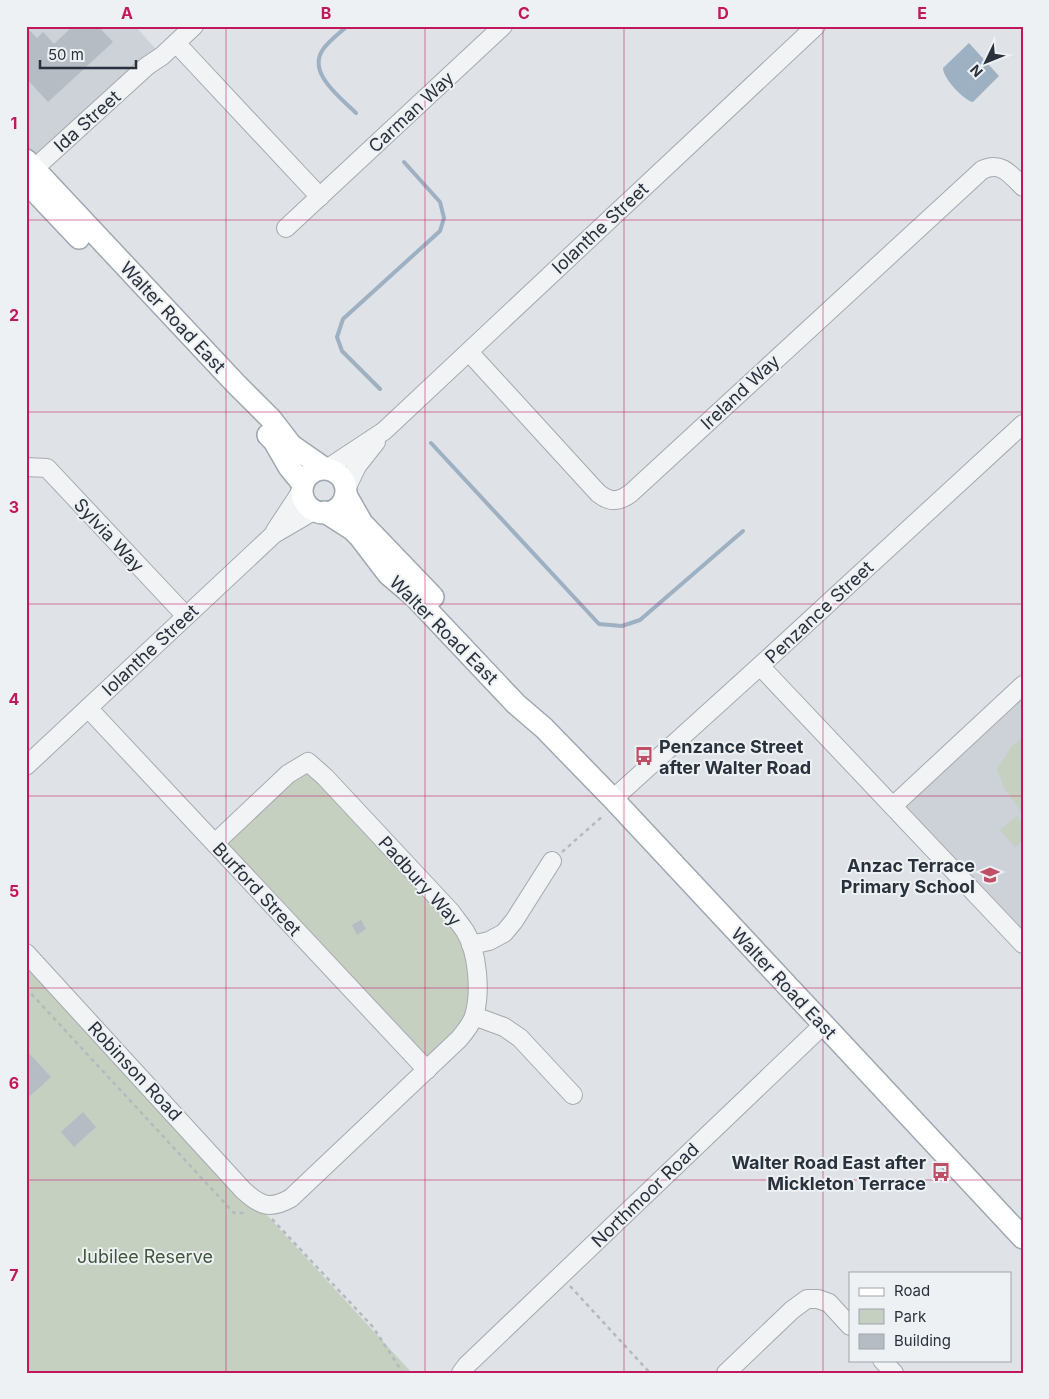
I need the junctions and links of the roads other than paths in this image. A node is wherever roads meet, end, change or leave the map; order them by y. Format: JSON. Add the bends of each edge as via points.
{"nodes":[{"id":1,"x":194,"y":26,"type":"edge"},
{"id":2,"x":503,"y":26,"type":"edge"},
{"id":3,"x":816,"y":26,"type":"edge"},
{"id":4,"x":176,"y":43,"type":"junction"},
{"id":5,"x":28,"y":172,"type":"edge"},
{"id":6,"x":1023,"y":187,"type":"edge"},
{"id":7,"x":320,"y":197,"type":"junction"},
{"id":8,"x":286,"y":228,"type":"dead end"},
{"id":9,"x":468,"y":352,"type":"junction"},
{"id":10,"x":1023,"y":424,"type":"edge"},
{"id":11,"x":384,"y":431,"type":"junction"},
{"id":12,"x":26,"y":467,"type":"edge"},
{"id":13,"x":326,"y":468,"type":"junction"},
{"id":14,"x":303,"y":487,"type":"junction"},
{"id":15,"x":346,"y":492,"type":"junction"},
{"id":16,"x":320,"y":511,"type":"junction"},
{"id":17,"x":274,"y":534,"type":"junction"},
{"id":18,"x":186,"y":616,"type":"junction"},
{"id":19,"x":760,"y":666,"type":"junction"},
{"id":20,"x":1023,"y":685,"type":"edge"},
{"id":21,"x":88,"y":708,"type":"junction"},
{"id":22,"x":544,"y":728,"type":"junction"},
{"id":23,"x":26,"y":766,"type":"edge"},
{"id":24,"x":893,"y":806,"type":"junction"},
{"id":25,"x":609,"y":807,"type":"junction"},
{"id":26,"x":215,"y":843,"type":"junction"},
{"id":27,"x":552,"y":861,"type":"road end"},
{"id":28,"x":1023,"y":944,"type":"edge"},
{"id":29,"x":471,"y":945,"type":"junction"},
{"id":30,"x":26,"y":953,"type":"edge"},
{"id":31,"x":474,"y":1016,"type":"junction"},
{"id":32,"x":823,"y":1025,"type":"junction"},
{"id":33,"x":427,"y":1070,"type":"junction"},
{"id":34,"x":572,"y":1095,"type":"dead end"},
{"id":35,"x":262,"y":1204,"type":"joint"},
{"id":36,"x":1023,"y":1238,"type":"edge"},
{"id":37,"x":849,"y":1325,"type":"edge"},
{"id":38,"x":884,"y":1362,"type":"edge"},
{"id":39,"x":460,"y":1370,"type":"edge"},
{"id":40,"x":726,"y":1373,"type":"edge"},
{"id":41,"x":894,"y":1373,"type":"edge"}],
"edges":[{"from":1,"to":4,"type":"street","name":"Ida Street"},
{"from":2,"to":7,"type":"street","name":"Carman Way"},
{"from":3,"to":9,"type":"street","name":"Iolanthe Street"},
{"from":4,"to":5,"type":"street","name":"Ida Street"},
{"from":4,"to":7,"type":"street"},
{"from":5,"to":13,"type":"main road","name":"Walter Road East","via":[[271,419],[291,445]]},
{"from":5,"to":14,"type":"main road","name":"Walter Road East","via":[[242,410],[274,441]]},
{"from":6,"to":9,"type":"street","name":"Ireland Way","via":[[998,167],[982,170],[624,499],[609,500],[598,493]]},
{"from":7,"to":8,"type":"street","name":"Carman Way"},
{"from":9,"to":11,"type":"street","name":"Iolanthe Street"},
{"from":10,"to":19,"type":"street","name":"Penzance Street"},
{"from":11,"to":13,"type":"street","name":"Iolanthe Street"},
{"from":11,"to":15,"type":"street","name":"Iolanthe Street","via":[[357,466]]},
{"from":12,"to":18,"type":"street","name":"Sylvia Way","via":[[47,468]]},
{"from":13,"to":14,"type":"main road","via":[[309,475]]},
{"from":13,"to":15,"type":"main road","via":[[341,476]]},
{"from":14,"to":16,"type":"main road","via":[[306,502]]},
{"from":14,"to":17,"type":"street","name":"Iolanthe Street"},
{"from":15,"to":16,"type":"main road","via":[[338,508],[332,512]]},
{"from":15,"to":22,"type":"main road","name":"Walter Road East","via":[[362,523],[526,696]]},
{"from":16,"to":17,"type":"street","name":"Iolanthe Street"},
{"from":16,"to":22,"type":"main road","name":"Walter Road East","via":[[360,536],[388,574],[414,596],[516,704]]},
{"from":17,"to":18,"type":"street","name":"Iolanthe Street"},
{"from":18,"to":21,"type":"street","name":"Iolanthe Street"},
{"from":19,"to":24,"type":"street"},
{"from":19,"to":25,"type":"street","name":"Penzance Street"},
{"from":20,"to":24,"type":"street"},
{"from":21,"to":23,"type":"street","name":"Iolanthe Street"},
{"from":21,"to":26,"type":"street","name":"Burford Street"},
{"from":22,"to":25,"type":"main road","name":"Walter Road East"},
{"from":24,"to":28,"type":"street"},
{"from":25,"to":32,"type":"main road","name":"Walter Road East"},
{"from":26,"to":29,"type":"street","name":"Padbury Way","via":[[288,774],[308,762],[451,912]]},
{"from":26,"to":33,"type":"street","name":"Burford Street"},
{"from":27,"to":29,"type":"street","via":[[504,933]]},
{"from":29,"to":31,"type":"street","name":"Padbury Way","via":[[478,994]]},
{"from":30,"to":35,"type":"street","name":"Robinson Road","via":[[243,1190]]},
{"from":31,"to":33,"type":"street","name":"Padbury Way","via":[[459,1039]]},
{"from":31,"to":34,"type":"street","via":[[504,1027],[520,1038]]},
{"from":32,"to":36,"type":"main road","name":"Walter Road East"},
{"from":32,"to":39,"type":"street","name":"Northmoor Road"},
{"from":33,"to":35,"type":"street","name":"Padbury Way","via":[[292,1198],[278,1204]]},
{"from":37,"to":40,"type":"street","via":[[830,1303],[807,1299]]},
{"from":38,"to":41,"type":"street"}]}
